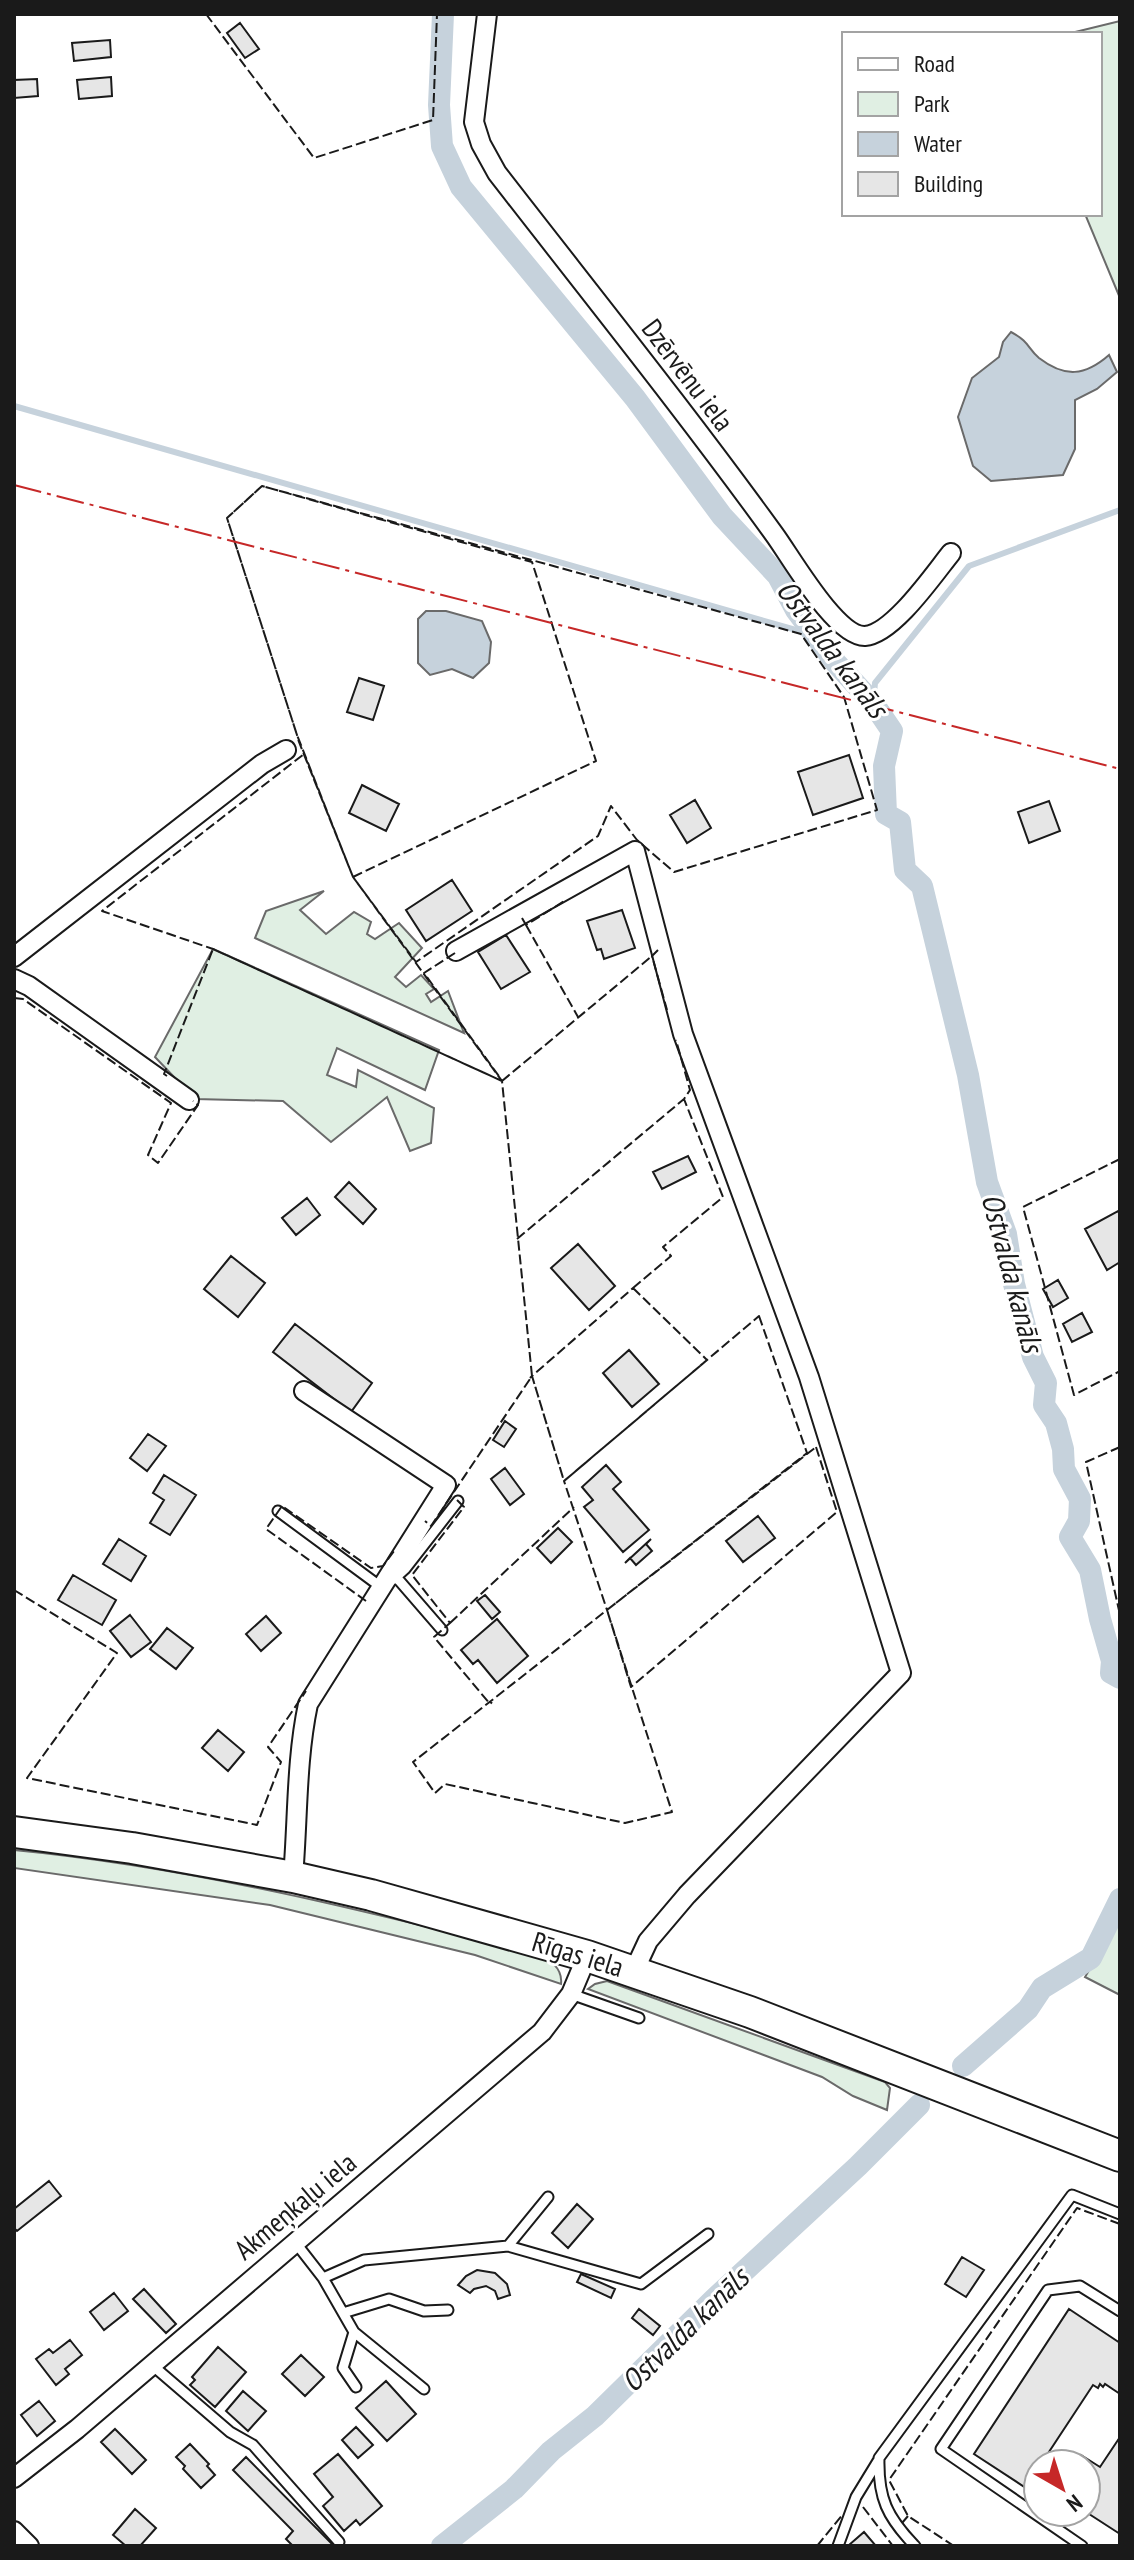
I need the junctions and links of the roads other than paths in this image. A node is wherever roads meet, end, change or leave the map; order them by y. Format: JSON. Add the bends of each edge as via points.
{"nodes":[{"id":1,"x":487,"y":14,"type":"edge"},
{"id":2,"x":951,"y":553,"type":"dead end"},
{"id":3,"x":286,"y":750,"type":"dead end"},
{"id":4,"x":456,"y":951,"type":"dead end"},
{"id":5,"x":14,"y":957,"type":"edge"},
{"id":6,"x":14,"y":979,"type":"edge"},
{"id":7,"x":189,"y":1100,"type":"dead end"},
{"id":8,"x":304,"y":1391,"type":"dead end"},
{"id":9,"x":458,"y":1501,"type":"dead end"},
{"id":10,"x":278,"y":1511,"type":"dead end"},
{"id":11,"x":389,"y":1582,"type":"junction"},
{"id":12,"x":442,"y":1630,"type":"dead end"},
{"id":13,"x":14,"y":1832,"type":"edge"},
{"id":14,"x":293,"y":1877,"type":"junction"},
{"id":15,"x":587,"y":1956,"type":"junction"},
{"id":16,"x":634,"y":1971,"type":"junction"},
{"id":17,"x":571,"y":1994,"type":"junction"},
{"id":18,"x":639,"y":2018,"type":"dead end"},
{"id":19,"x":1120,"y":2156,"type":"edge"},
{"id":20,"x":548,"y":2197,"type":"dead end"},
{"id":21,"x":1120,"y":2214,"type":"edge"},
{"id":22,"x":708,"y":2234,"type":"dead end"},
{"id":23,"x":295,"y":2242,"type":"junction"},
{"id":24,"x":508,"y":2246,"type":"junction"},
{"id":25,"x":323,"y":2278,"type":"junction"},
{"id":26,"x":448,"y":2310,"type":"dead end"},
{"id":27,"x":1120,"y":2311,"type":"edge"},
{"id":28,"x":343,"y":2313,"type":"junction"},
{"id":29,"x":354,"y":2332,"type":"junction"},
{"id":30,"x":152,"y":2365,"type":"junction"},
{"id":31,"x":356,"y":2387,"type":"dead end"},
{"id":32,"x":424,"y":2389,"type":"dead end"},
{"id":33,"x":879,"y":2458,"type":"junction"},
{"id":34,"x":14,"y":2478,"type":"edge"},
{"id":35,"x":14,"y":2531,"type":"edge"},
{"id":36,"x":339,"y":2542,"type":"dead end"},
{"id":37,"x":29,"y":2546,"type":"edge"},
{"id":38,"x":838,"y":2546,"type":"edge"},
{"id":39,"x":915,"y":2546,"type":"edge"},
{"id":40,"x":1082,"y":2546,"type":"edge"}],
"edges":[{"from":1,"to":2,"type":"street","name":"Dzērvēnu iela","via":[[474,122],[497,173],[833,617],[852,634],[867,636],[884,627]]},
{"from":3,"to":5,"type":"street"},
{"from":4,"to":16,"type":"street","via":[[635,851],[683,1034],[809,1377],[901,1673],[687,1895],[648,1941]]},
{"from":6,"to":7,"type":"street"},
{"from":8,"to":11,"type":"street","via":[[446,1485]]},
{"from":9,"to":11,"type":"lane"},
{"from":10,"to":11,"type":"lane"},
{"from":11,"to":12,"type":"lane"},
{"from":11,"to":14,"type":"street","via":[[308,1704],[300,1744]]},
{"from":13,"to":14,"type":"main road","name":"Rīgas iela"},
{"from":14,"to":15,"type":"main road","name":"Rīgas iela"},
{"from":15,"to":16,"type":"main road","name":"Rīgas iela"},
{"from":15,"to":17,"type":"street","name":"Akmeņkaļu iela"},
{"from":16,"to":19,"type":"main road","name":"Rīgas iela"},
{"from":17,"to":18,"type":"lane"},
{"from":17,"to":23,"type":"street","name":"Akmeņkaļu iela","via":[[542,2032]]},
{"from":20,"to":24,"type":"lane"},
{"from":21,"to":33,"type":"lane","via":[[1072,2195]]},
{"from":22,"to":24,"type":"lane","via":[[641,2284]]},
{"from":23,"to":25,"type":"lane"},
{"from":23,"to":30,"type":"street","name":"Akmeņkaļu iela"},
{"from":24,"to":25,"type":"lane","via":[[364,2260]]},
{"from":25,"to":28,"type":"lane"},
{"from":26,"to":28,"type":"lane","via":[[424,2311],[389,2299]]},
{"from":27,"to":40,"type":"lane","via":[[1080,2286],[1048,2290],[941,2449]]},
{"from":28,"to":29,"type":"lane"},
{"from":29,"to":31,"type":"lane","via":[[343,2368]]},
{"from":29,"to":32,"type":"lane"},
{"from":30,"to":34,"type":"street","name":"Akmeņkaļu iela"},
{"from":30,"to":36,"type":"lane","via":[[230,2432],[253,2445]]},
{"from":33,"to":38,"type":"lane","via":[[856,2497]]},
{"from":33,"to":39,"type":"lane","via":[[879,2489],[898,2529]]},
{"from":35,"to":37,"type":"street"}]}
